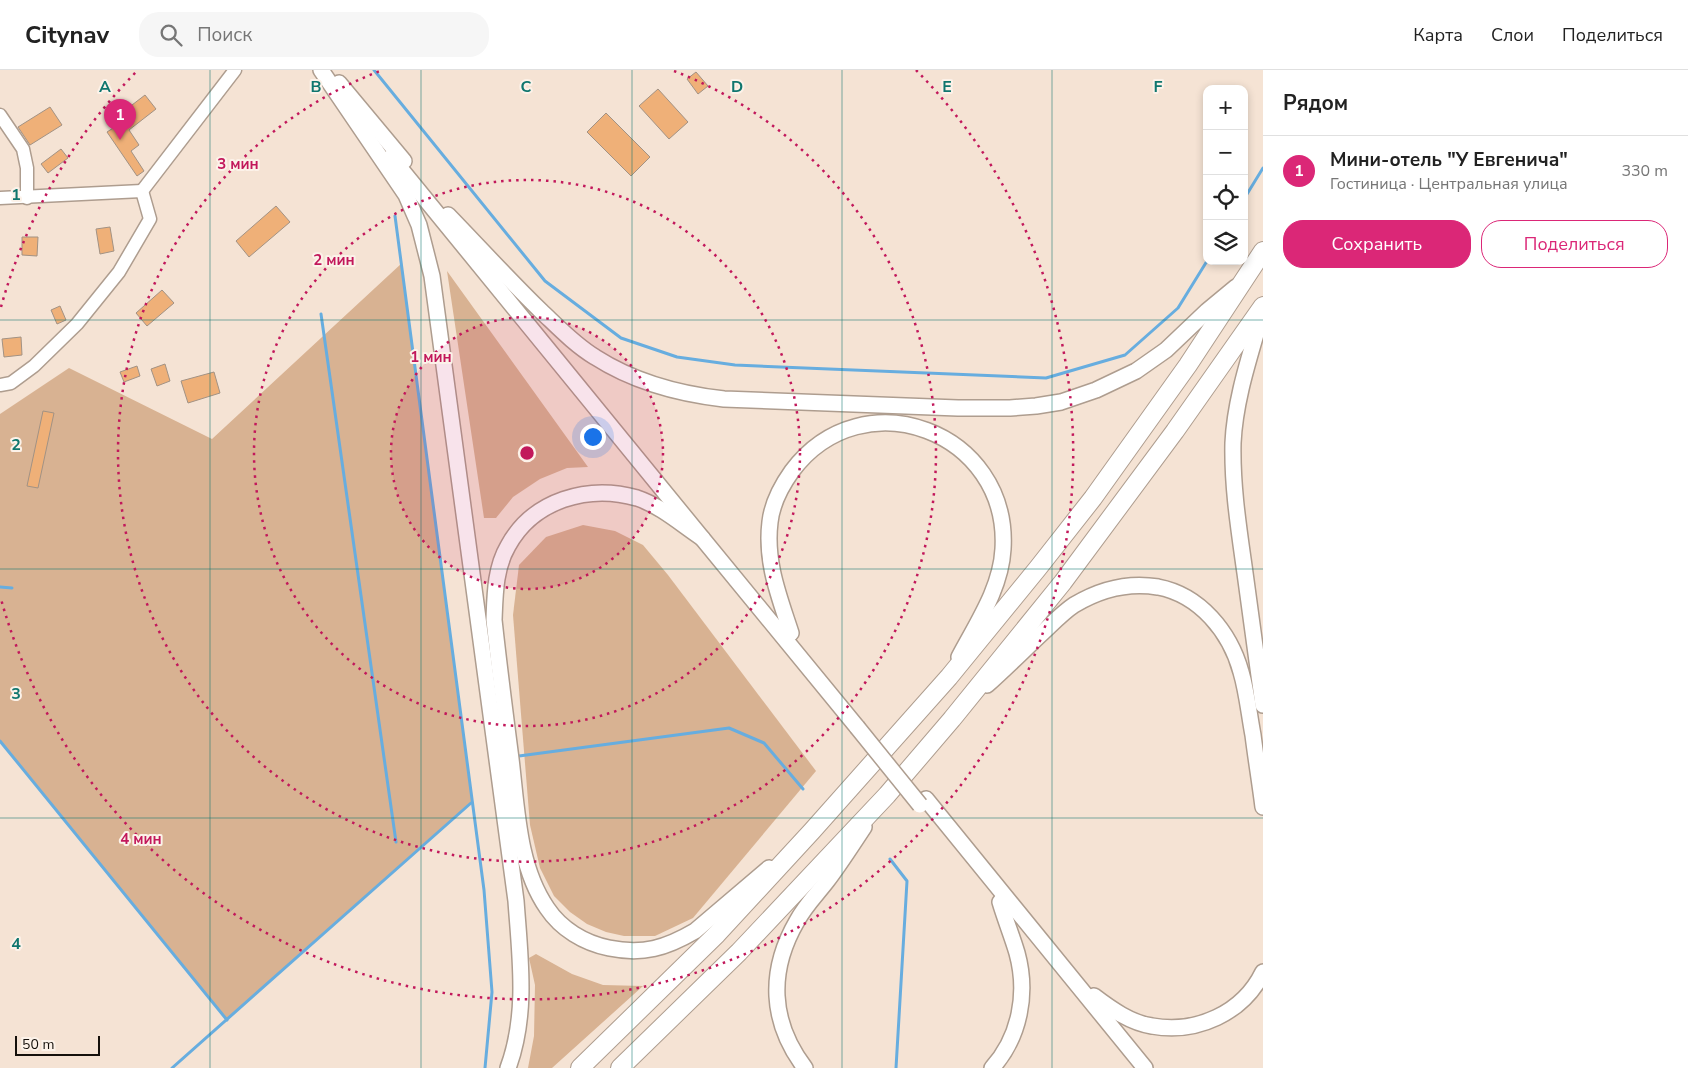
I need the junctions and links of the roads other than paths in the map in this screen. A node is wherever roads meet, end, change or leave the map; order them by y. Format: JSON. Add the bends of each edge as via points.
{"nodes":[{"id":1,"x":235,"y":70,"type":"edge"},
{"id":2,"x":324,"y":71,"type":"edge"},
{"id":3,"x":0,"y":115,"type":"edge"},
{"id":4,"x":142,"y":192,"type":"junction"},
{"id":5,"x":0,"y":198,"type":"edge"},
{"id":6,"x":27,"y":198,"type":"junction"},
{"id":7,"x":448,"y":215,"type":"junction"},
{"id":8,"x":1263,"y":251,"type":"edge"},
{"id":9,"x":1247,"y":278,"type":"junction"},
{"id":10,"x":1263,"y":308,"type":"edge"},
{"id":11,"x":0,"y":385,"type":"edge"},
{"id":12,"x":702,"y":538,"type":"junction"},
{"id":13,"x":791,"y":633,"type":"junction"},
{"id":14,"x":948,"y":677,"type":"junction"},
{"id":15,"x":1263,"y":705,"type":"edge"},
{"id":16,"x":952,"y":719,"type":"junction"},
{"id":17,"x":861,"y":724,"type":"junction"},
{"id":18,"x":887,"y":794,"type":"junction"},
{"id":19,"x":923,"y":802,"type":"junction"},
{"id":20,"x":1263,"y":807,"type":"edge"},
{"id":21,"x":812,"y":831,"type":"junction"},
{"id":22,"x":1000,"y":902,"type":"junction"},
{"id":23,"x":1263,"y":972,"type":"edge"},
{"id":24,"x":1078,"y":985,"type":"junction"},
{"id":25,"x":508,"y":1068,"type":"edge"},
{"id":26,"x":580,"y":1068,"type":"edge"},
{"id":27,"x":620,"y":1068,"type":"edge"},
{"id":28,"x":805,"y":1068,"type":"edge"},
{"id":29,"x":992,"y":1068,"type":"edge"},
{"id":30,"x":1133,"y":1068,"type":"edge"},
{"id":31,"x":1145,"y":1068,"type":"edge"}],
"edges":[{"from":1,"to":4,"type":"street"},
{"from":2,"to":7,"type":"main road"},
{"from":2,"to":12,"type":"main road"},
{"from":2,"to":25,"type":"main road","via":[[406,195],[419,225],[432,276],[516,900],[521,1015]]},
{"from":3,"to":6,"type":"street","via":[[23,149]]},
{"from":4,"to":6,"type":"street"},
{"from":4,"to":11,"type":"street","via":[[150,219],[120,272],[77,324],[34,366],[11,383]]},
{"from":5,"to":6,"type":"street"},
{"from":7,"to":9,"type":"main road","via":[[564,333],[595,357],[666,389],[696,396],[958,408],[1010,408],[1061,402],[1136,371],[1166,350]]},
{"from":7,"to":13,"type":"main road"},
{"from":8,"to":9,"type":"highway"},
{"from":9,"to":14,"type":"highway","via":[[1092,498]]},
{"from":10,"to":15,"type":"main road","via":[[1242,384],[1233,443],[1239,533]]},
{"from":10,"to":16,"type":"highway","via":[[1062,582]]},
{"from":12,"to":17,"type":"main road"},
{"from":12,"to":21,"type":"main road","via":[[656,506],[638,499],[592,493],[579,494],[546,506],[524,524],[508,546],[498,573],[494,620],[526,864],[547,909],[574,935],[606,948],[649,951],[695,931]]},
{"from":13,"to":14,"type":"main road","via":[[770,564],[769,548],[770,520],[787,478],[821,443],[846,430],[877,423],[910,425],[936,433],[962,450],[992,489],[1001,516],[1003,549],[1000,573],[990,599]]},
{"from":13,"to":17,"type":"main road"},
{"from":14,"to":21,"type":"highway"},
{"from":16,"to":18,"type":"highway"},
{"from":16,"to":20,"type":"main road","via":[[1072,607],[1092,595],[1119,587],[1165,588],[1180,594],[1207,613],[1234,650],[1246,691]]},
{"from":17,"to":19,"type":"main road","bridge":true},
{"from":18,"to":27,"type":"highway","via":[[739,952]]},
{"from":18,"to":28,"type":"main road","via":[[802,914],[784,948],[777,979],[778,1012],[786,1038]]},
{"from":19,"to":22,"type":"main road"},
{"from":19,"to":24,"type":"main road"},
{"from":21,"to":26,"type":"highway","via":[[718,934]]},
{"from":22,"to":29,"type":"main road","via":[[1017,953],[1022,996],[1017,1025],[1007,1049]]},
{"from":22,"to":30,"type":"main road"},
{"from":23,"to":24,"type":"main road","via":[[1248,996],[1220,1017],[1189,1027],[1152,1026],[1136,1021],[1113,1010]]},
{"from":24,"to":31,"type":"main road"}]}
